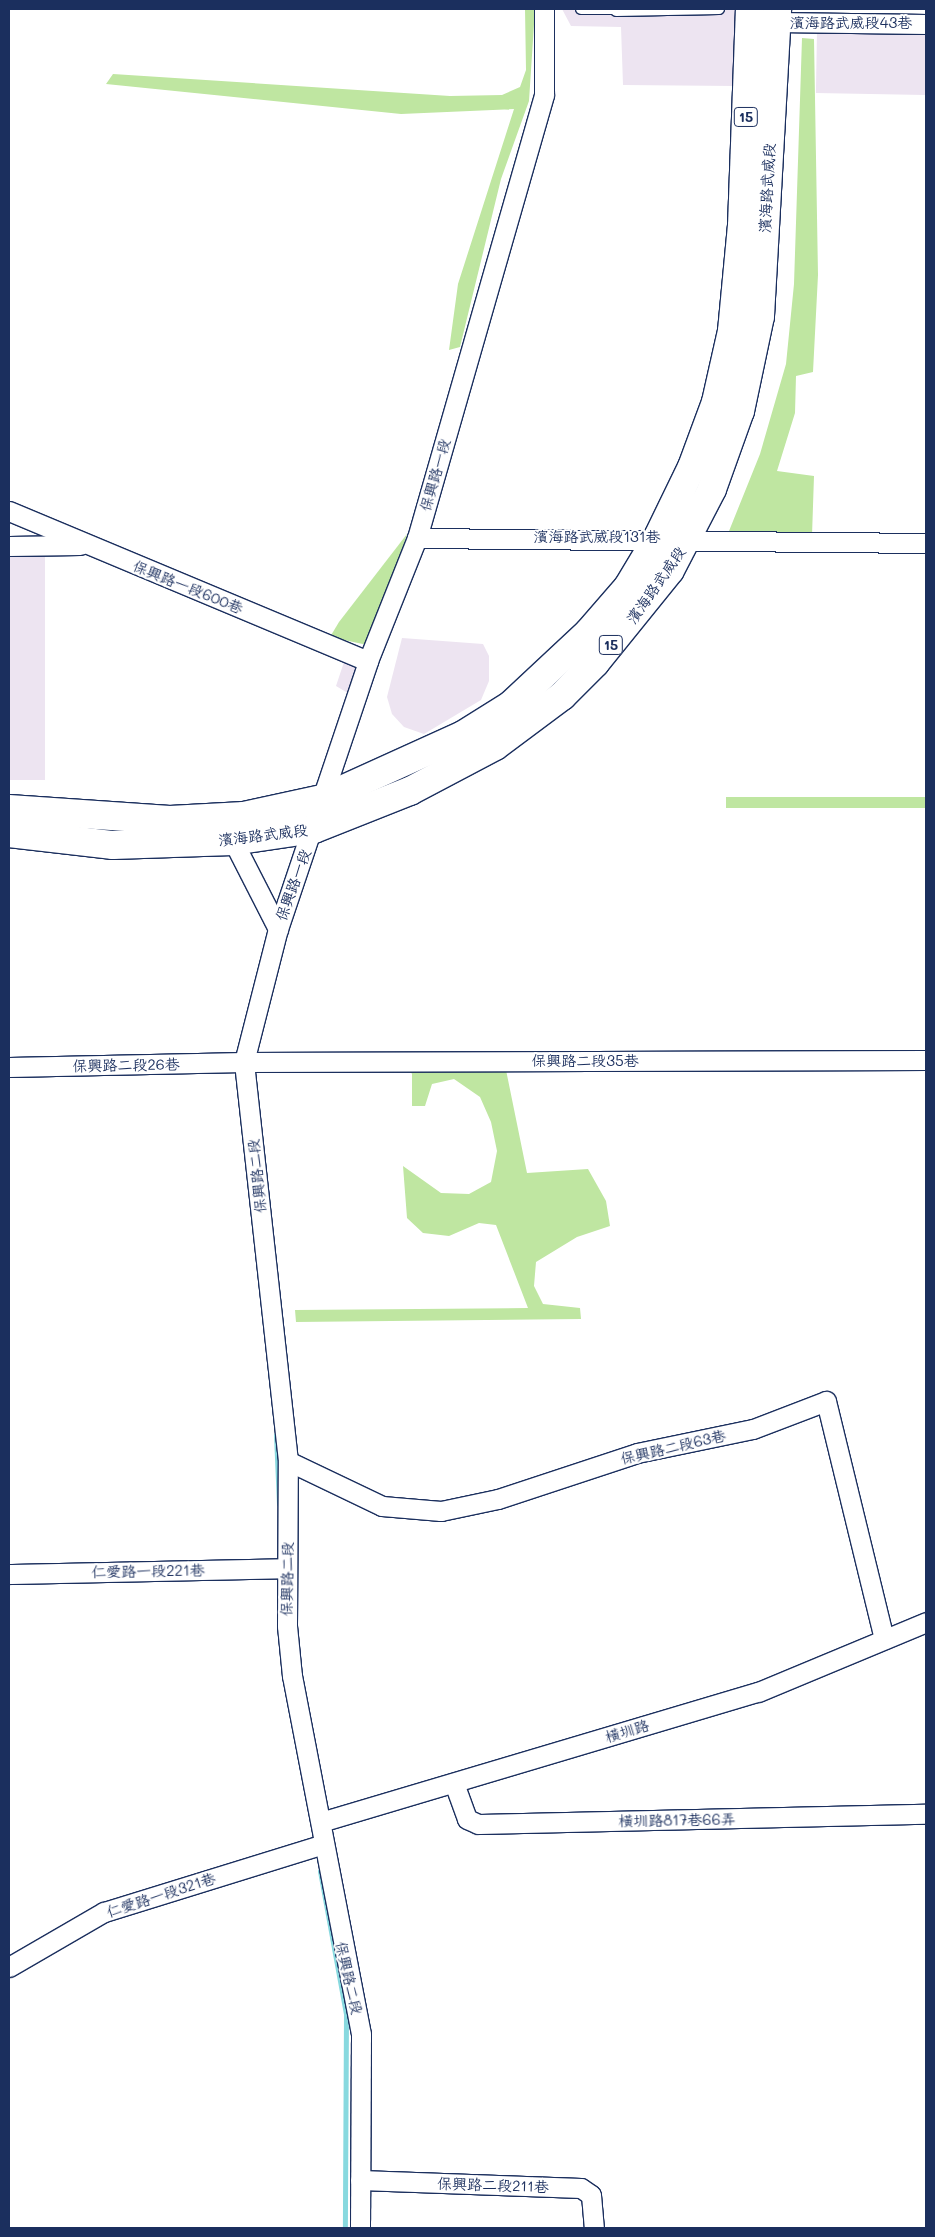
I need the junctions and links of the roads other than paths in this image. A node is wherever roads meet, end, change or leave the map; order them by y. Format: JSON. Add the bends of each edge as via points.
{"nodes":[{"id":1,"x":544,"y":9,"type":"edge"},
{"id":2,"x":581,"y":9,"type":"edge"},
{"id":3,"x":718,"y":9,"type":"edge"},
{"id":4,"x":750,"y":9,"type":"edge"},
{"id":5,"x":616,"y":10,"type":"edge"},
{"id":6,"x":776,"y":16,"type":"edge"},
{"id":7,"x":926,"y":24,"type":"edge"},
{"id":8,"x":9,"y":511,"type":"edge"},
{"id":9,"x":658,"y":537,"type":"junction"},
{"id":10,"x":417,"y":538,"type":"junction"},
{"id":11,"x":688,"y":538,"type":"junction"},
{"id":12,"x":926,"y":543,"type":"edge"},
{"id":13,"x":86,"y":545,"type":"junction"},
{"id":14,"x":9,"y":546,"type":"edge"},
{"id":15,"x":368,"y":661,"type":"junction"},
{"id":16,"x":322,"y":799,"type":"junction"},
{"id":17,"x":9,"y":809,"type":"edge"},
{"id":18,"x":314,"y":829,"type":"junction"},
{"id":19,"x":9,"y":833,"type":"edge"},
{"id":20,"x":233,"y":841,"type":"junction"},
{"id":21,"x":278,"y":929,"type":"junction"},
{"id":22,"x":926,"y":1060,"type":"edge"},
{"id":23,"x":244,"y":1062,"type":"junction"},
{"id":24,"x":9,"y":1067,"type":"edge"},
{"id":25,"x":288,"y":1461,"type":"junction"},
{"id":26,"x":287,"y":1568,"type":"junction"},
{"id":27,"x":9,"y":1574,"type":"edge"},
{"id":28,"x":926,"y":1622,"type":"edge"},
{"id":29,"x":884,"y":1639,"type":"junction"},
{"id":30,"x":454,"y":1783,"type":"junction"},
{"id":31,"x":926,"y":1814,"type":"edge"},
{"id":32,"x":320,"y":1822,"type":"junction"},
{"id":33,"x":323,"y":1844,"type":"junction"},
{"id":34,"x":9,"y":1966,"type":"edge"},
{"id":35,"x":360,"y":2180,"type":"junction"},
{"id":36,"x":360,"y":2228,"type":"edge"},
{"id":37,"x":594,"y":2228,"type":"edge"}],
"edges":[{"from":1,"to":10,"type":"street","name":"保興路一段","via":[[544,96]]},
{"from":2,"to":5,"type":"lane"},
{"from":3,"to":5,"type":"lane"},
{"from":4,"to":9,"type":"main road","name":"濱海路武威段","number":"15","via":[[742,226],[732,331],[716,402],[692,467]]},
{"from":6,"to":7,"type":"street","name":"濱海路武威段43巷"},
{"from":6,"to":11,"type":"main road","name":"濱海路武威段","number":"15","via":[[760,316],[740,411]]},
{"from":8,"to":13,"type":"street","name":"保興路一段600巷"},
{"from":9,"to":10,"type":"street","name":"濱海路武威段131巷"},
{"from":9,"to":11,"type":"street","name":"濱海路武威段131巷"},
{"from":9,"to":16,"type":"main road","name":"濱海路武威段","number":"15","via":[[628,587],[589,632],[512,705],[463,735]]},
{"from":10,"to":15,"type":"street","name":"保興路一段"},
{"from":11,"to":12,"type":"street","name":"濱海路武威段131巷"},
{"from":11,"to":18,"type":"main road","name":"濱海路武威段","number":"15","via":[[620,636],[530,722],[410,792]]},
{"from":13,"to":14,"type":"street"},
{"from":13,"to":15,"type":"street","name":"保興路一段600巷"},
{"from":15,"to":16,"type":"street","name":"保興路一段"},
{"from":16,"to":17,"type":"main road","name":"濱海路武威段","number":"15","via":[[244,816],[170,820]]},
{"from":16,"to":18,"type":"street","name":"保興路一段"},
{"from":18,"to":20,"type":"main road","name":"濱海路武威段","number":"15"},
{"from":18,"to":21,"type":"street","name":"保興路一段"},
{"from":19,"to":20,"type":"main road","name":"濱海路武威段","number":"15","via":[[113,844]]},
{"from":20,"to":21,"type":"street"},
{"from":21,"to":23,"type":"street","name":"保興路二段"},
{"from":22,"to":23,"type":"street","name":"保興路二段35巷"},
{"from":23,"to":24,"type":"street","name":"保興路二段26巷"},
{"from":23,"to":25,"type":"street","name":"保興路二段"},
{"from":25,"to":26,"type":"street","name":"保興路二段"},
{"from":25,"to":29,"type":"street","name":"保興路二段63巷","via":[[382,1506],[441,1511],[498,1499],[637,1454],[753,1429],[826,1401]]},
{"from":26,"to":27,"type":"street","name":"仁愛路一段221巷"},
{"from":26,"to":32,"type":"street","name":"保興路二段","via":[[292,1676]]},
{"from":28,"to":29,"type":"street","name":"橫圳路"},
{"from":29,"to":30,"type":"street","name":"橫圳路","via":[[758,1692]]},
{"from":30,"to":31,"type":"street","name":"橫圳路817巷66弄","via":[[467,1819],[478,1824]]},
{"from":30,"to":32,"type":"street","name":"橫圳路"},
{"from":32,"to":33,"type":"street","name":"保興路二段"},
{"from":33,"to":34,"type":"street","name":"仁愛路一段321巷","via":[[104,1912]]},
{"from":33,"to":35,"type":"street","name":"保興路二段","via":[[361,2034]]},
{"from":35,"to":36,"type":"street","name":"保興路二段"},
{"from":35,"to":37,"type":"street","name":"保興路二段211巷","via":[[581,2188],[591,2195]]}]}
